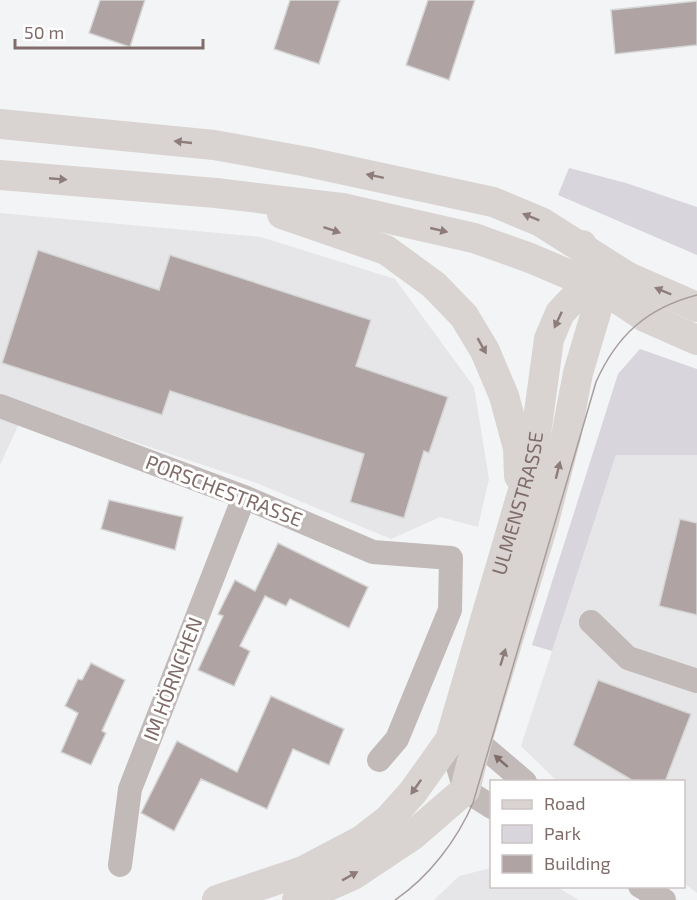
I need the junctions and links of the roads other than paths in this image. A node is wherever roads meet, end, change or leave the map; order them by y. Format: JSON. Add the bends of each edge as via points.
{"nodes":[{"id":1,"x":0,"y":124,"type":"edge"},
{"id":2,"x":0,"y":175,"type":"edge"},
{"id":3,"x":216,"y":193,"type":"junction"},
{"id":4,"x":616,"y":283,"type":"junction"},
{"id":5,"x":697,"y":307,"type":"edge"},
{"id":6,"x":697,"y":340,"type":"edge"},
{"id":7,"x":0,"y":406,"type":"edge"},
{"id":8,"x":519,"y":495,"type":"junction"},
{"id":9,"x":244,"y":497,"type":"junction"},
{"id":10,"x":591,"y":622,"type":"dead end"},
{"id":11,"x":697,"y":681,"type":"edge"},
{"id":12,"x":464,"y":740,"type":"junction"},
{"id":13,"x":379,"y":760,"type":"dead end"},
{"id":14,"x":522,"y":780,"type":"edge"},
{"id":15,"x":465,"y":790,"type":"junction"},
{"id":16,"x":490,"y":806,"type":"edge"},
{"id":17,"x":120,"y":865,"type":"dead end"},
{"id":18,"x":643,"y":888,"type":"edge"},
{"id":19,"x":217,"y":900,"type":"edge"},
{"id":20,"x":297,"y":900,"type":"edge"},
{"id":21,"x":664,"y":900,"type":"edge"}],
"edges":[{"from":4,"to":1,"type":"main road","one_way":true,"via":[[582,245],[493,202],[214,145]]},
{"from":2,"to":3,"type":"main road","one_way":true},
{"from":3,"to":4,"type":"main road","one_way":true,"via":[[342,208],[474,238]]},
{"from":3,"to":8,"type":"main road","one_way":true,"via":[[386,250],[434,285],[464,316],[485,351],[504,396],[518,448]]},
{"from":5,"to":4,"type":"main road","one_way":true},
{"from":4,"to":6,"type":"main road","via":[[645,317]]},
{"from":4,"to":8,"type":"main road","name":"ULMENSTRASSE","one_way":true,"via":[[577,295],[560,313],[549,339],[532,456]]},
{"from":12,"to":4,"type":"main road","name":"ULMENSTRASSE","one_way":true,"via":[[543,525],[578,373]]},
{"from":7,"to":9,"type":"street","name":"PORSCHESTRASSE"},
{"from":8,"to":12,"type":"main road","name":"ULMENSTRASSE"},
{"from":9,"to":13,"type":"street","name":"PORSCHESTRASSE","via":[[373,552],[451,558],[450,610],[397,739]]},
{"from":9,"to":17,"type":"street","name":"IM HÖRNCHEN","via":[[130,789]]},
{"from":10,"to":11,"type":"street","via":[[628,658]]},
{"from":14,"to":12,"type":"street","one_way":true},
{"from":12,"to":15,"type":"main road","name":"ULMENSTRASSE"},
{"from":12,"to":19,"type":"main road","name":"ULMENSTRASSE","one_way":true,"via":[[388,820],[362,840],[303,871]]},
{"from":15,"to":16,"type":"street"},
{"from":20,"to":15,"type":"main road","one_way":true,"via":[[353,875],[413,835]]},
{"from":18,"to":21,"type":"street"}]}
